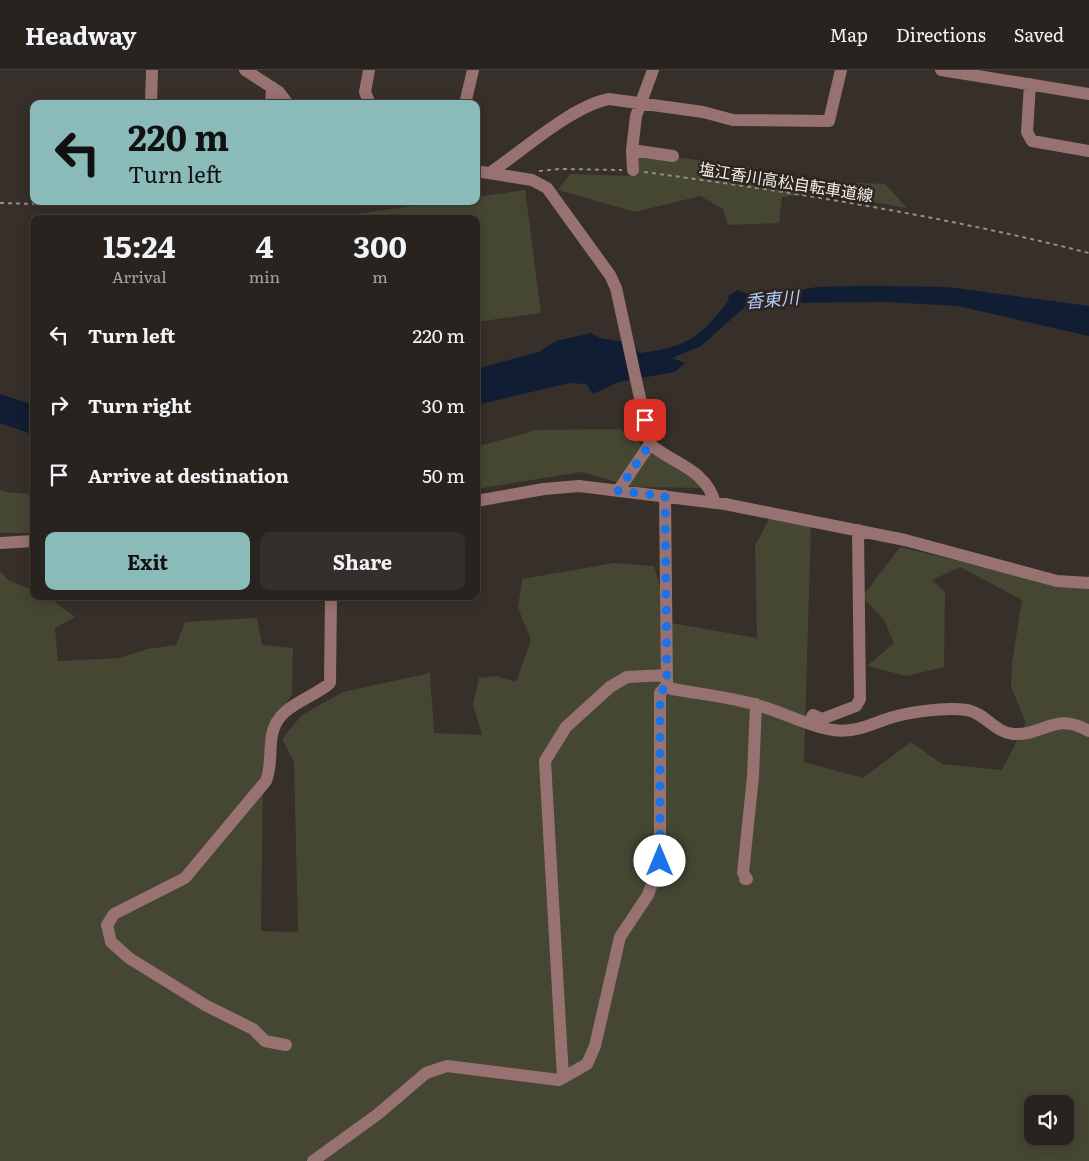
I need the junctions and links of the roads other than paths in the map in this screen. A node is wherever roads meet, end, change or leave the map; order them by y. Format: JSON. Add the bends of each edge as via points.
{"nodes":[{"id":1,"x":152,"y":70,"type":"edge"},
{"id":2,"x":246,"y":70,"type":"edge"},
{"id":3,"x":369,"y":70,"type":"edge"},
{"id":4,"x":473,"y":70,"type":"edge"},
{"id":5,"x":653,"y":70,"type":"edge"},
{"id":6,"x":841,"y":70,"type":"edge"},
{"id":7,"x":941,"y":70,"type":"edge"},
{"id":8,"x":1030,"y":84,"type":"junction"},
{"id":9,"x":272,"y":87,"type":"junction"},
{"id":10,"x":1089,"y":94,"type":"edge"},
{"id":11,"x":151,"y":100,"type":"edge"},
{"id":12,"x":271,"y":100,"type":"edge"},
{"id":13,"x":284,"y":100,"type":"edge"},
{"id":14,"x":368,"y":100,"type":"edge"},
{"id":15,"x":466,"y":100,"type":"edge"},
{"id":16,"x":642,"y":104,"type":"junction"},
{"id":17,"x":632,"y":150,"type":"junction"},
{"id":18,"x":1089,"y":151,"type":"edge"},
{"id":19,"x":673,"y":156,"type":"dead end"},
{"id":20,"x":633,"y":170,"type":"road end"},
{"id":21,"x":480,"y":171,"type":"edge"},
{"id":22,"x":490,"y":173,"type":"junction"},
{"id":23,"x":650,"y":444,"type":"junction"},
{"id":24,"x":618,"y":491,"type":"junction"},
{"id":25,"x":665,"y":496,"type":"junction"},
{"id":26,"x":480,"y":500,"type":"edge"},
{"id":27,"x":715,"y":503,"type":"junction"},
{"id":28,"x":858,"y":530,"type":"junction"},
{"id":29,"x":30,"y":541,"type":"edge"},
{"id":30,"x":0,"y":543,"type":"edge"},
{"id":31,"x":1089,"y":583,"type":"edge"},
{"id":32,"x":331,"y":600,"type":"edge"},
{"id":33,"x":667,"y":680,"type":"junction"},
{"id":34,"x":756,"y":704,"type":"junction"},
{"id":35,"x":810,"y":722,"type":"junction"},
{"id":36,"x":1089,"y":731,"type":"edge"},
{"id":37,"x":745,"y":879,"type":"dead end"},
{"id":38,"x":286,"y":1045,"type":"dead end"},
{"id":39,"x":563,"y":1078,"type":"junction"},
{"id":40,"x":313,"y":1161,"type":"edge"}],
"edges":[{"from":1,"to":11,"type":"street"},
{"from":2,"to":9,"type":"street"},
{"from":3,"to":14,"type":"street","via":[[365,92]]},
{"from":4,"to":15,"type":"street"},
{"from":5,"to":16,"type":"street"},
{"from":6,"to":16,"type":"street","via":[[829,120],[733,120],[703,112]]},
{"from":7,"to":8,"type":"street"},
{"from":8,"to":10,"type":"street"},
{"from":8,"to":18,"type":"street","via":[[1027,132],[1032,141]]},
{"from":9,"to":12,"type":"street"},
{"from":9,"to":13,"type":"street"},
{"from":16,"to":17,"type":"street","via":[[636,116]]},
{"from":16,"to":22,"type":"street","via":[[609,99],[579,110]]},
{"from":17,"to":19,"type":"street"},
{"from":17,"to":20,"type":"street"},
{"from":21,"to":22,"type":"street"},
{"from":22,"to":23,"type":"street","via":[[532,180],[547,188],[610,275],[620,305]]},
{"from":23,"to":24,"type":"street"},
{"from":23,"to":27,"type":"street","via":[[696,473],[712,492]]},
{"from":24,"to":25,"type":"street"},
{"from":24,"to":26,"type":"street","via":[[579,486]]},
{"from":25,"to":27,"type":"street"},
{"from":25,"to":33,"type":"street"},
{"from":27,"to":28,"type":"street"},
{"from":28,"to":31,"type":"street","via":[[1057,581]]},
{"from":28,"to":35,"type":"street","via":[[860,700],[856,706],[822,718],[813,715]]},
{"from":29,"to":30,"type":"street"},
{"from":32,"to":38,"type":"street","via":[[330,683],[289,709],[277,721],[272,734],[271,770],[266,781],[185,878],[114,914],[107,925],[111,942],[129,958],[205,1005],[252,1029],[265,1041]]},
{"from":33,"to":34,"type":"street","via":[[672,689]]},
{"from":33,"to":39,"type":"street","via":[[660,693],[660,861],[648,895],[620,937],[595,1046],[587,1064]]},
{"from":33,"to":39,"type":"street","via":[[627,676],[610,687],[566,727],[544,761]]},
{"from":34,"to":35,"type":"street"},
{"from":34,"to":37,"type":"street"},
{"from":35,"to":36,"type":"street","via":[[832,730],[850,730],[928,711],[967,710],[1003,732],[1014,734],[1060,722],[1075,723]]},
{"from":39,"to":40,"type":"street","via":[[447,1066],[426,1074]]}]}
